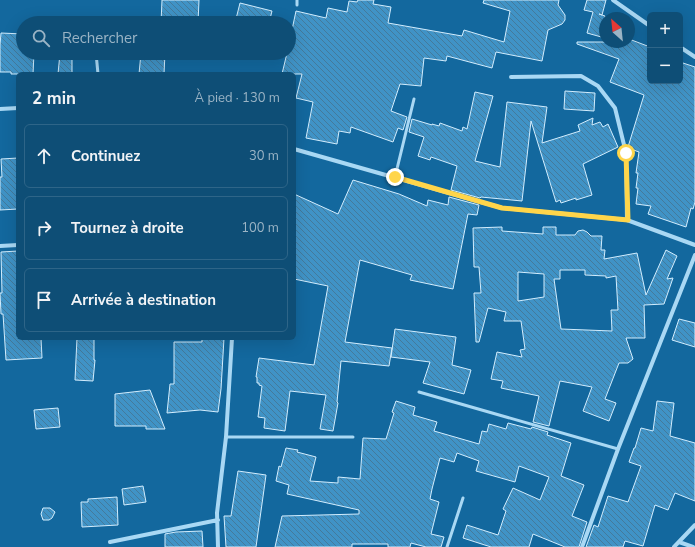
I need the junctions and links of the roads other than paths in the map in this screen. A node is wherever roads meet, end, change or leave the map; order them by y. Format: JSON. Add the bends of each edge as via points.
{"nodes":[{"id":1,"x":297,"y":0,"type":"edge"},
{"id":2,"x":613,"y":0,"type":"edge"},
{"id":3,"x":297,"y":5,"type":"dead end"},
{"id":4,"x":647,"y":24,"type":"edge"},
{"id":5,"x":681,"y":48,"type":"edge"},
{"id":6,"x":695,"y":58,"type":"edge"},
{"id":7,"x":97,"y":60,"type":"edge"},
{"id":8,"x":98,"y":72,"type":"edge"},
{"id":9,"x":511,"y":77,"type":"dead end"},
{"id":10,"x":414,"y":99,"type":"dead end"},
{"id":11,"x":16,"y":108,"type":"edge"},
{"id":12,"x":0,"y":109,"type":"edge"},
{"id":13,"x":296,"y":150,"type":"edge"},
{"id":14,"x":395,"y":177,"type":"junction"},
{"id":15,"x":628,"y":220,"type":"junction"},
{"id":16,"x":16,"y":245,"type":"edge"},
{"id":17,"x":695,"y":245,"type":"edge"},
{"id":18,"x":0,"y":246,"type":"edge"},
{"id":19,"x":695,"y":255,"type":"edge"},
{"id":20,"x":232,"y":340,"type":"edge"},
{"id":21,"x":419,"y":392,"type":"dead end"},
{"id":22,"x":226,"y":437,"type":"junction"},
{"id":23,"x":353,"y":438,"type":"dead end"},
{"id":24,"x":618,"y":449,"type":"junction"},
{"id":25,"x":463,"y":498,"type":"dead end"},
{"id":26,"x":218,"y":520,"type":"junction"},
{"id":27,"x":695,"y":525,"type":"edge"},
{"id":28,"x":110,"y":542,"type":"dead end"},
{"id":29,"x":679,"y":542,"type":"junction"},
{"id":30,"x":218,"y":547,"type":"edge"},
{"id":31,"x":448,"y":547,"type":"edge"},
{"id":32,"x":582,"y":547,"type":"edge"},
{"id":33,"x":674,"y":547,"type":"edge"},
{"id":34,"x":693,"y":547,"type":"edge"}],
"edges":[{"from":1,"to":3,"type":"lane"},
{"from":2,"to":4,"type":"street"},
{"from":5,"to":6,"type":"street"},
{"from":7,"to":8,"type":"lane"},
{"from":9,"to":15,"type":"street","via":[[581,76],[598,86],[615,108],[626,153]]},
{"from":10,"to":14,"type":"lane"},
{"from":11,"to":12,"type":"street"},
{"from":13,"to":14,"type":"street"},
{"from":14,"to":15,"type":"street","via":[[502,208]]},
{"from":15,"to":17,"type":"street"},
{"from":16,"to":18,"type":"street"},
{"from":19,"to":24,"type":"street"},
{"from":20,"to":22,"type":"street"},
{"from":21,"to":24,"type":"lane"},
{"from":22,"to":23,"type":"lane"},
{"from":22,"to":26,"type":"street"},
{"from":24,"to":32,"type":"street"},
{"from":25,"to":31,"type":"lane"},
{"from":26,"to":28,"type":"street"},
{"from":26,"to":30,"type":"street"},
{"from":27,"to":29,"type":"street"},
{"from":29,"to":33,"type":"street"},
{"from":29,"to":34,"type":"street"}]}
